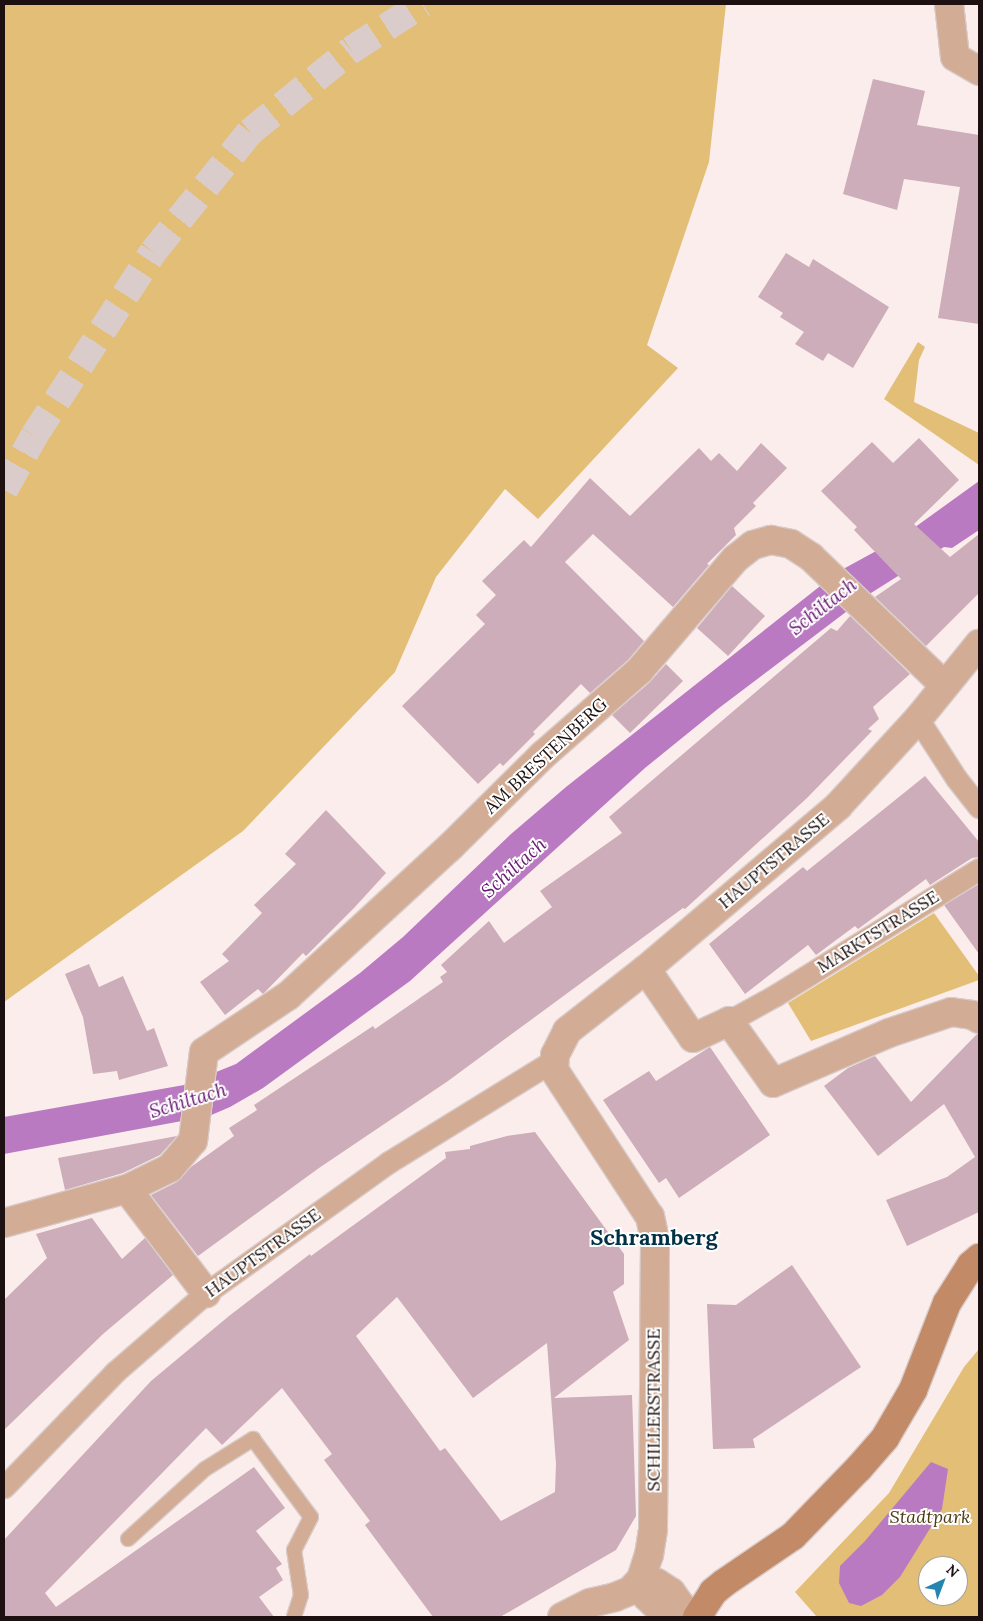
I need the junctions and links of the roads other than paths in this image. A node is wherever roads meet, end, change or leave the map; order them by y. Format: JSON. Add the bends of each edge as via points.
{"nodes":[{"id":1,"x":948,"y":4,"type":"edge"},
{"id":2,"x":979,"y":71,"type":"edge"},
{"id":3,"x":979,"y":644,"type":"edge"},
{"id":4,"x":944,"y":685,"type":"junction"},
{"id":5,"x":918,"y":719,"type":"junction"},
{"id":6,"x":979,"y":807,"type":"edge"},
{"id":7,"x":979,"y":869,"type":"edge"},
{"id":8,"x":646,"y":969,"type":"junction"},
{"id":9,"x":979,"y":1020,"type":"edge"},
{"id":10,"x":729,"y":1021,"type":"junction"},
{"id":11,"x":554,"y":1060,"type":"junction"},
{"id":12,"x":127,"y":1189,"type":"junction"},
{"id":13,"x":4,"y":1223,"type":"edge"},
{"id":14,"x":979,"y":1258,"type":"edge"},
{"id":15,"x":206,"y":1293,"type":"junction"},
{"id":16,"x":4,"y":1487,"type":"edge"},
{"id":17,"x":128,"y":1539,"type":"dead end"},
{"id":18,"x":641,"y":1578,"type":"junction"},
{"id":19,"x":294,"y":1617,"type":"edge"},
{"id":20,"x":562,"y":1617,"type":"edge"},
{"id":21,"x":668,"y":1617,"type":"edge"},
{"id":22,"x":686,"y":1617,"type":"edge"},
{"id":23,"x":697,"y":1617,"type":"edge"}],
"edges":[{"from":1,"to":2,"type":"street","via":[[955,57]]},
{"from":3,"to":4,"type":"street","name":"HAUPTSTRASSE"},
{"from":4,"to":5,"type":"street","name":"HAUPTSTRASSE"},
{"from":4,"to":12,"type":"street","name":"AM BRESTENBERG","via":[[826,572],[792,544],[771,540],[753,545],[735,559],[640,670],[543,755],[450,846],[288,995],[204,1052],[193,1141],[170,1168]]},
{"from":5,"to":6,"type":"street"},
{"from":5,"to":8,"type":"street","name":"HAUPTSTRASSE","via":[[838,806]]},
{"from":7,"to":10,"type":"street","name":"MARKTSTRASSE"},
{"from":8,"to":10,"type":"street","via":[[693,1038]]},
{"from":8,"to":11,"type":"street","name":"HAUPTSTRASSE","via":[[567,1031]]},
{"from":9,"to":10,"type":"street","via":[[972,1015],[951,1012],[889,1033],[773,1083]]},
{"from":11,"to":15,"type":"street","name":"HAUPTSTRASSE","via":[[389,1162]]},
{"from":11,"to":18,"type":"street","name":"SCHILLERSTRASSE","via":[[554,1070],[650,1217],[655,1240],[653,1529]]},
{"from":12,"to":13,"type":"street"},
{"from":12,"to":15,"type":"street"},
{"from":14,"to":23,"type":"main road","via":[[951,1296],[913,1390],[885,1438],[793,1536],[724,1582],[713,1592]]},
{"from":15,"to":16,"type":"street","name":"HAUPTSTRASSE","via":[[115,1372]]},
{"from":17,"to":19,"type":"lane","via":[[205,1469],[253,1438],[310,1517],[294,1550],[301,1595]]},
{"from":18,"to":20,"type":"street","via":[[630,1591],[590,1603]]},
{"from":18,"to":21,"type":"street","via":[[647,1597]]},
{"from":18,"to":22,"type":"street","via":[[671,1592]]}]}
